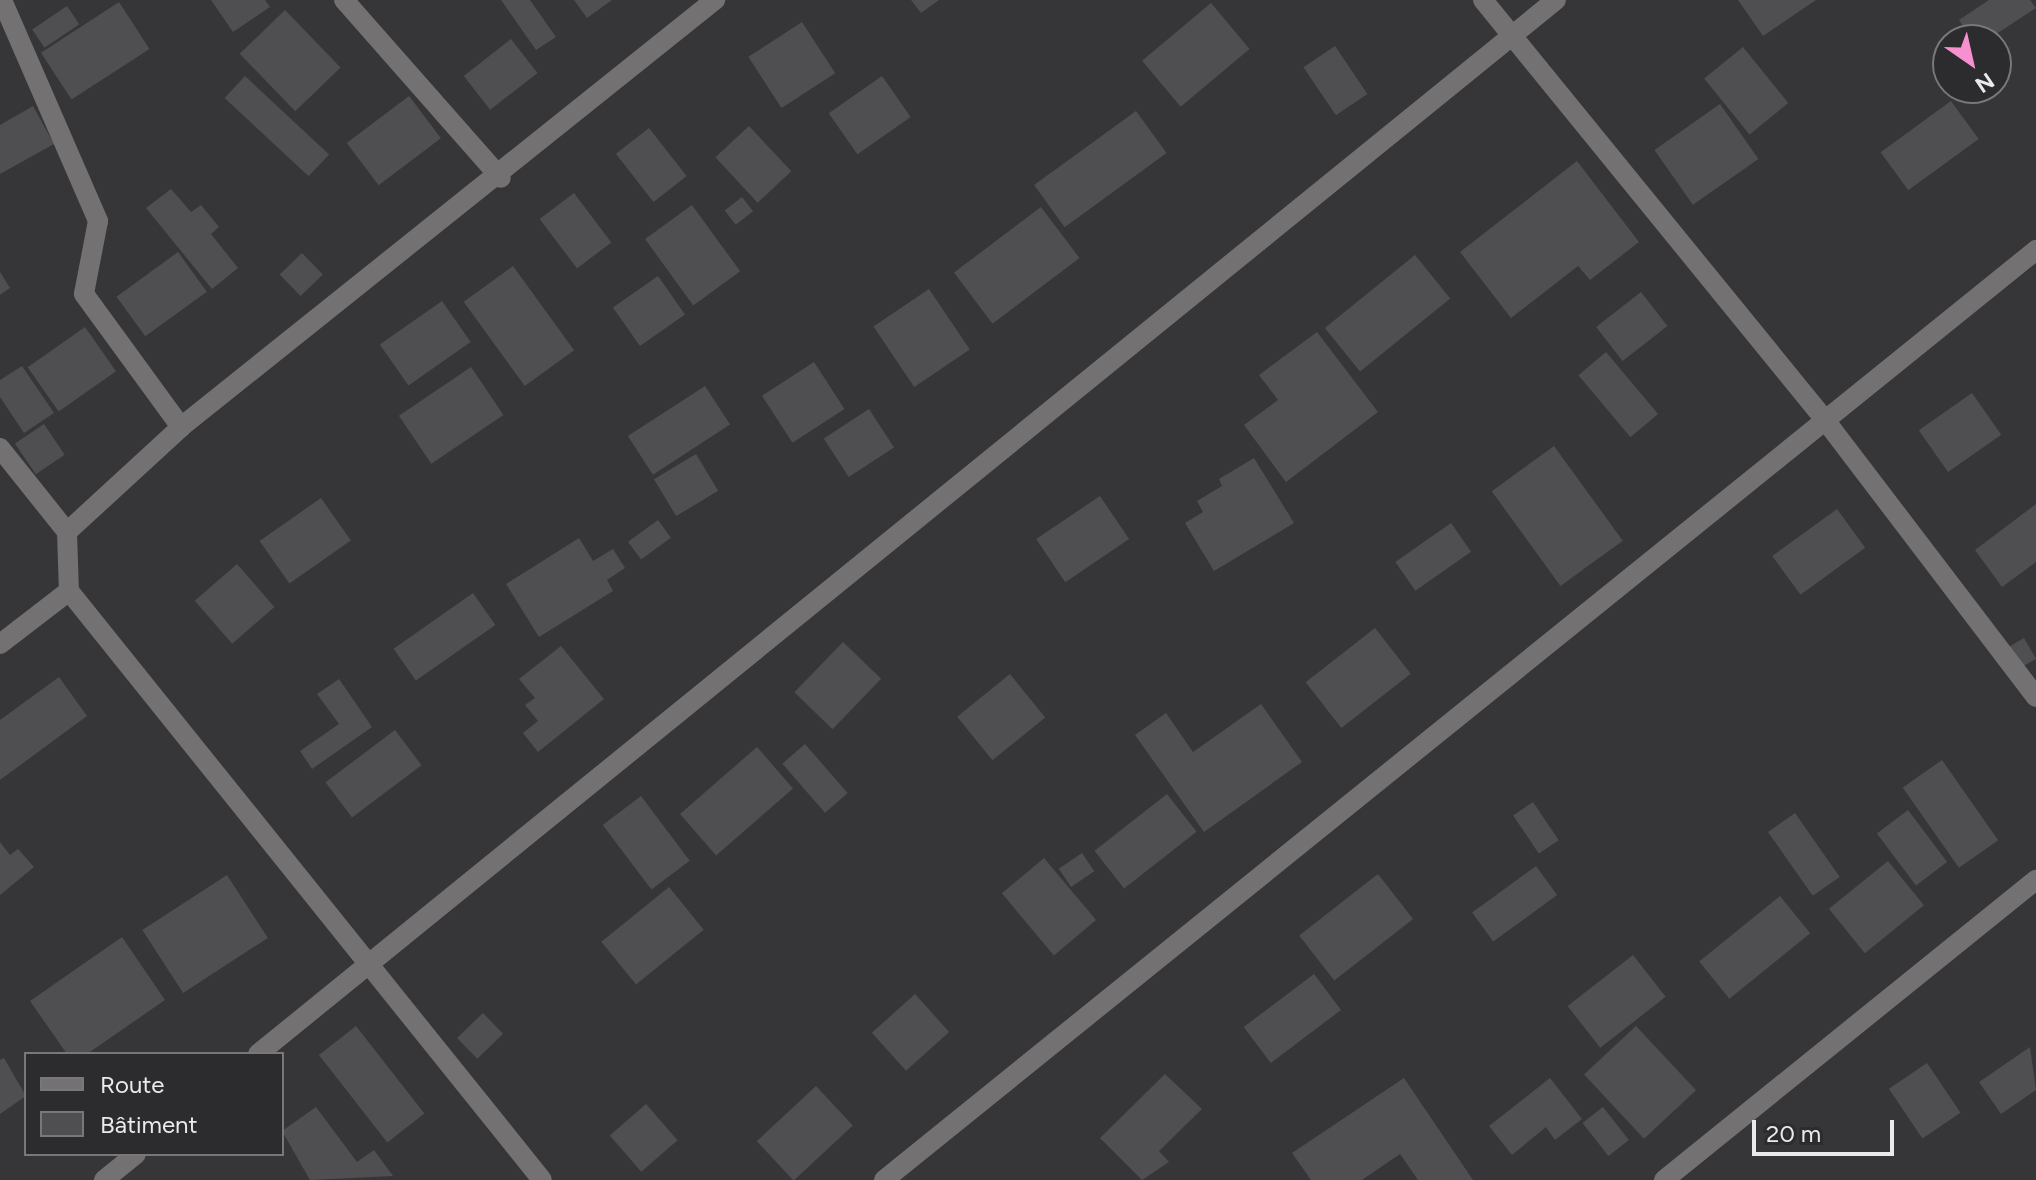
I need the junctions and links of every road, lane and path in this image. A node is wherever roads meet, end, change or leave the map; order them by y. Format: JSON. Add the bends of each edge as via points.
{"nodes":[{"id":1,"x":2,"y":0,"type":"edge"},
{"id":2,"x":344,"y":0,"type":"edge"},
{"id":3,"x":715,"y":0,"type":"edge"},
{"id":4,"x":1483,"y":0,"type":"edge"},
{"id":5,"x":1556,"y":0,"type":"edge"},
{"id":6,"x":1513,"y":35,"type":"junction"},
{"id":7,"x":501,"y":178,"type":"junction"},
{"id":8,"x":2036,"y":250,"type":"edge"},
{"id":9,"x":1825,"y":420,"type":"junction"},
{"id":10,"x":181,"y":427,"type":"junction"},
{"id":11,"x":0,"y":448,"type":"edge"},
{"id":12,"x":67,"y":532,"type":"junction"},
{"id":13,"x":69,"y":591,"type":"junction"},
{"id":14,"x":0,"y":644,"type":"edge"},
{"id":15,"x":2036,"y":697,"type":"edge"},
{"id":16,"x":2036,"y":880,"type":"edge"},
{"id":17,"x":365,"y":965,"type":"junction"},
{"id":18,"x":260,"y":1052,"type":"edge"},
{"id":19,"x":134,"y":1156,"type":"edge"},
{"id":20,"x":104,"y":1180,"type":"edge"},
{"id":21,"x":542,"y":1180,"type":"edge"},
{"id":22,"x":884,"y":1180,"type":"edge"},
{"id":23,"x":1664,"y":1180,"type":"edge"}],
"edges":[{"from":1,"to":10,"type":"street","via":[[98,221],[84,294]]},
{"from":2,"to":7,"type":"street"},
{"from":3,"to":7,"type":"street"},
{"from":4,"to":6,"type":"street"},
{"from":5,"to":6,"type":"street"},
{"from":6,"to":9,"type":"street"},
{"from":6,"to":17,"type":"street"},
{"from":7,"to":10,"type":"street"},
{"from":8,"to":9,"type":"street"},
{"from":9,"to":15,"type":"street"},
{"from":9,"to":22,"type":"street"},
{"from":10,"to":12,"type":"street"},
{"from":11,"to":12,"type":"street"},
{"from":12,"to":13,"type":"street"},
{"from":13,"to":14,"type":"street"},
{"from":13,"to":17,"type":"street"},
{"from":16,"to":23,"type":"street"},
{"from":17,"to":18,"type":"street"},
{"from":17,"to":21,"type":"street"},
{"from":19,"to":20,"type":"street"}]}
